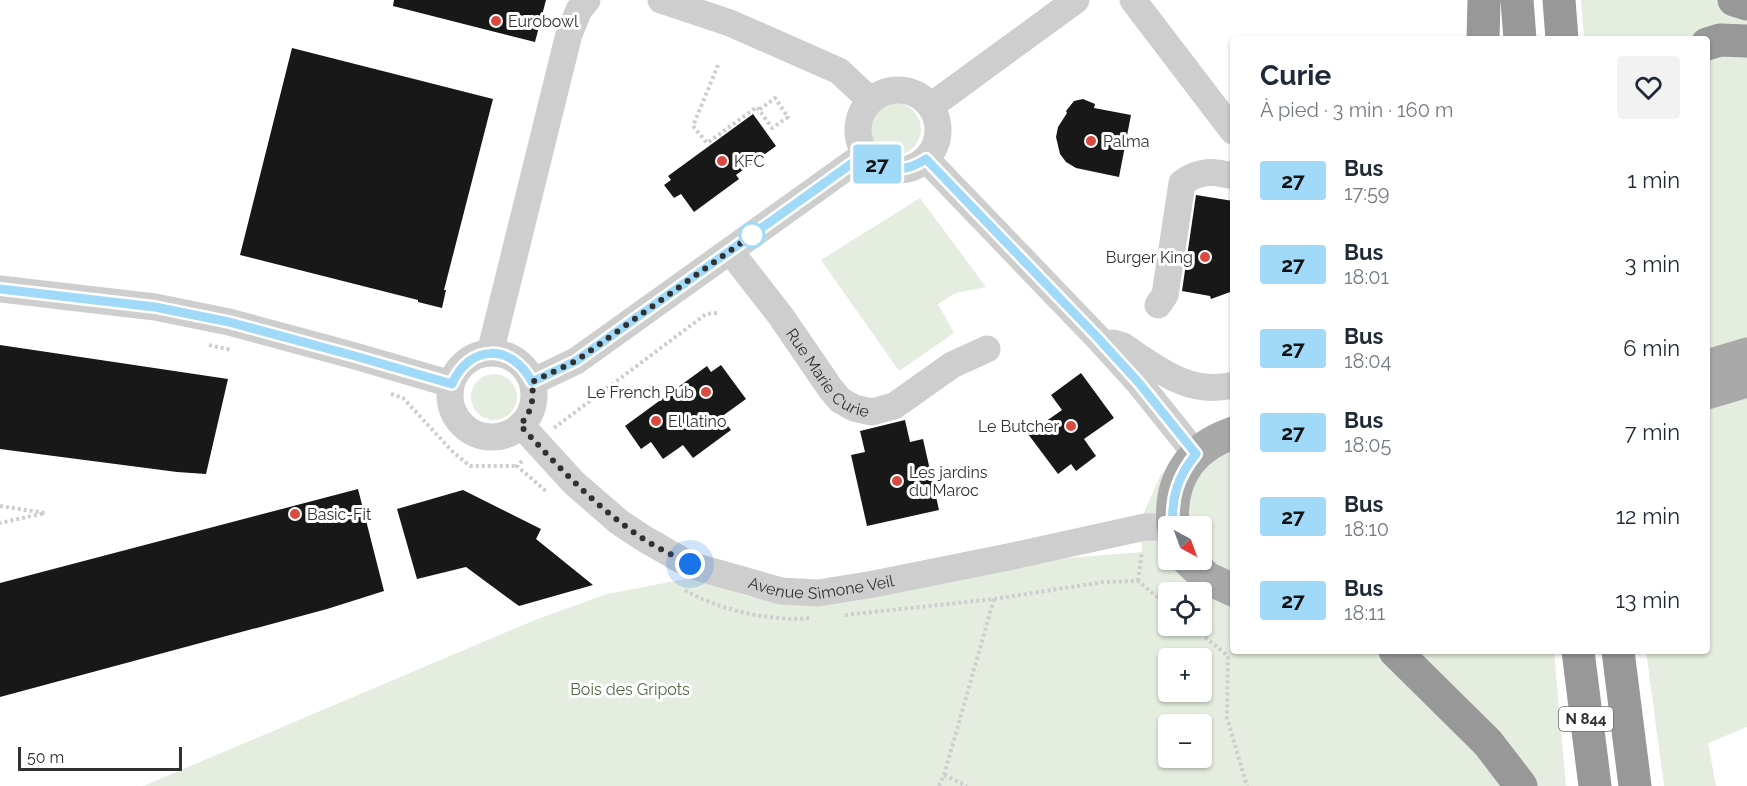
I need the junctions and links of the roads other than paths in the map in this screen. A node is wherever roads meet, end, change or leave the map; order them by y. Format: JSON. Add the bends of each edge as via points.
{"nodes":[{"id":1,"x":587,"y":0,"type":"edge"},
{"id":2,"x":661,"y":0,"type":"edge"},
{"id":3,"x":1076,"y":0,"type":"edge"},
{"id":4,"x":1133,"y":0,"type":"edge"},
{"id":5,"x":1484,"y":0,"type":"edge"},
{"id":6,"x":1517,"y":0,"type":"edge"},
{"id":7,"x":1559,"y":0,"type":"edge"},
{"id":8,"x":1734,"y":0,"type":"edge"},
{"id":9,"x":1747,"y":4,"type":"edge"},
{"id":10,"x":1483,"y":36,"type":"edge"},
{"id":11,"x":1520,"y":36,"type":"edge"},
{"id":12,"x":1562,"y":36,"type":"edge"},
{"id":13,"x":1747,"y":40,"type":"edge"},
{"id":14,"x":1710,"y":43,"type":"edge"},
{"id":15,"x":870,"y":100,"type":"junction"},
{"id":16,"x":931,"y":106,"type":"junction"},
{"id":17,"x":1230,"y":127,"type":"edge"},
{"id":18,"x":865,"y":154,"type":"junction"},
{"id":19,"x":926,"y":159,"type":"junction"},
{"id":20,"x":1230,"y":175,"type":"edge"},
{"id":21,"x":730,"y":251,"type":"junction"},
{"id":22,"x":0,"y":289,"type":"edge"},
{"id":23,"x":1158,"y":305,"type":"dead end"},
{"id":24,"x":1098,"y":338,"type":"junction"},
{"id":25,"x":987,"y":350,"type":"dead end"},
{"id":26,"x":490,"y":353,"type":"junction"},
{"id":27,"x":1747,"y":354,"type":"edge"},
{"id":28,"x":1710,"y":365,"type":"edge"},
{"id":29,"x":1747,"y":381,"type":"edge"},
{"id":30,"x":532,"y":382,"type":"junction"},
{"id":31,"x":452,"y":384,"type":"junction"},
{"id":32,"x":1230,"y":385,"type":"edge"},
{"id":33,"x":1710,"y":392,"type":"edge"},
{"id":34,"x":528,"y":434,"type":"junction"},
{"id":35,"x":1230,"y":435,"type":"edge"},
{"id":36,"x":1196,"y":454,"type":"junction"},
{"id":37,"x":1172,"y":516,"type":"edge"},
{"id":38,"x":1158,"y":527,"type":"edge"},
{"id":39,"x":1199,"y":570,"type":"edge"},
{"id":40,"x":1230,"y":589,"type":"edge"},
{"id":41,"x":1398,"y":654,"type":"edge"},
{"id":42,"x":1578,"y":654,"type":"edge"},
{"id":43,"x":1618,"y":654,"type":"edge"},
{"id":44,"x":1521,"y":786,"type":"edge"},
{"id":45,"x":1595,"y":786,"type":"edge"},
{"id":46,"x":1635,"y":786,"type":"edge"}],
"edges":[{"from":1,"to":26,"type":"street","via":[[569,33]]},
{"from":2,"to":15,"type":"street","via":[[730,23],[839,71]]},
{"from":3,"to":16,"type":"street"},
{"from":4,"to":17,"type":"street"},
{"from":5,"to":10,"type":"highway"},
{"from":6,"to":11,"type":"highway"},
{"from":7,"to":12,"type":"highway"},
{"from":8,"to":9,"type":"highway"},
{"from":13,"to":14,"type":"highway"},
{"from":15,"to":16,"type":"street","via":[[885,91],[899,89],[918,95]]},
{"from":15,"to":18,"type":"street","via":[[857,127]]},
{"from":16,"to":19,"type":"street","via":[[938,132]]},
{"from":18,"to":19,"type":"street","via":[[880,166],[898,170]]},
{"from":18,"to":21,"type":"street"},
{"from":19,"to":24,"type":"street"},
{"from":20,"to":23,"type":"street","via":[[1204,172],[1182,183],[1165,295]]},
{"from":21,"to":25,"type":"street","name":"Rue Marie Curie","via":[[830,388],[854,408],[872,412],[894,406],[952,365]]},
{"from":21,"to":30,"type":"street","via":[[576,361]]},
{"from":22,"to":31,"type":"street","via":[[155,307],[229,322]]},
{"from":24,"to":32,"type":"street","via":[[1123,346],[1179,382],[1206,387]]},
{"from":24,"to":36,"type":"street"},
{"from":26,"to":30,"type":"street","via":[[516,360]]},
{"from":26,"to":31,"type":"street","via":[[465,363]]},
{"from":27,"to":28,"type":"main road"},
{"from":29,"to":33,"type":"main road"},
{"from":30,"to":34,"type":"street"},
{"from":31,"to":34,"type":"street","via":[[453,412],[472,432],[486,436],[513,431]]},
{"from":34,"to":38,"type":"street","name":"Avenue Simone Veil","via":[[574,483],[643,538],[690,564],[782,591],[818,593],[874,584]]},
{"from":35,"to":36,"type":"main road"},
{"from":36,"to":37,"type":"main road","via":[[1182,473]]},
{"from":39,"to":40,"type":"main road"},
{"from":41,"to":44,"type":"highway","via":[[1488,743]]},
{"from":42,"to":45,"type":"highway","number":"N 844"},
{"from":43,"to":46,"type":"highway","number":"N 844"}]}
